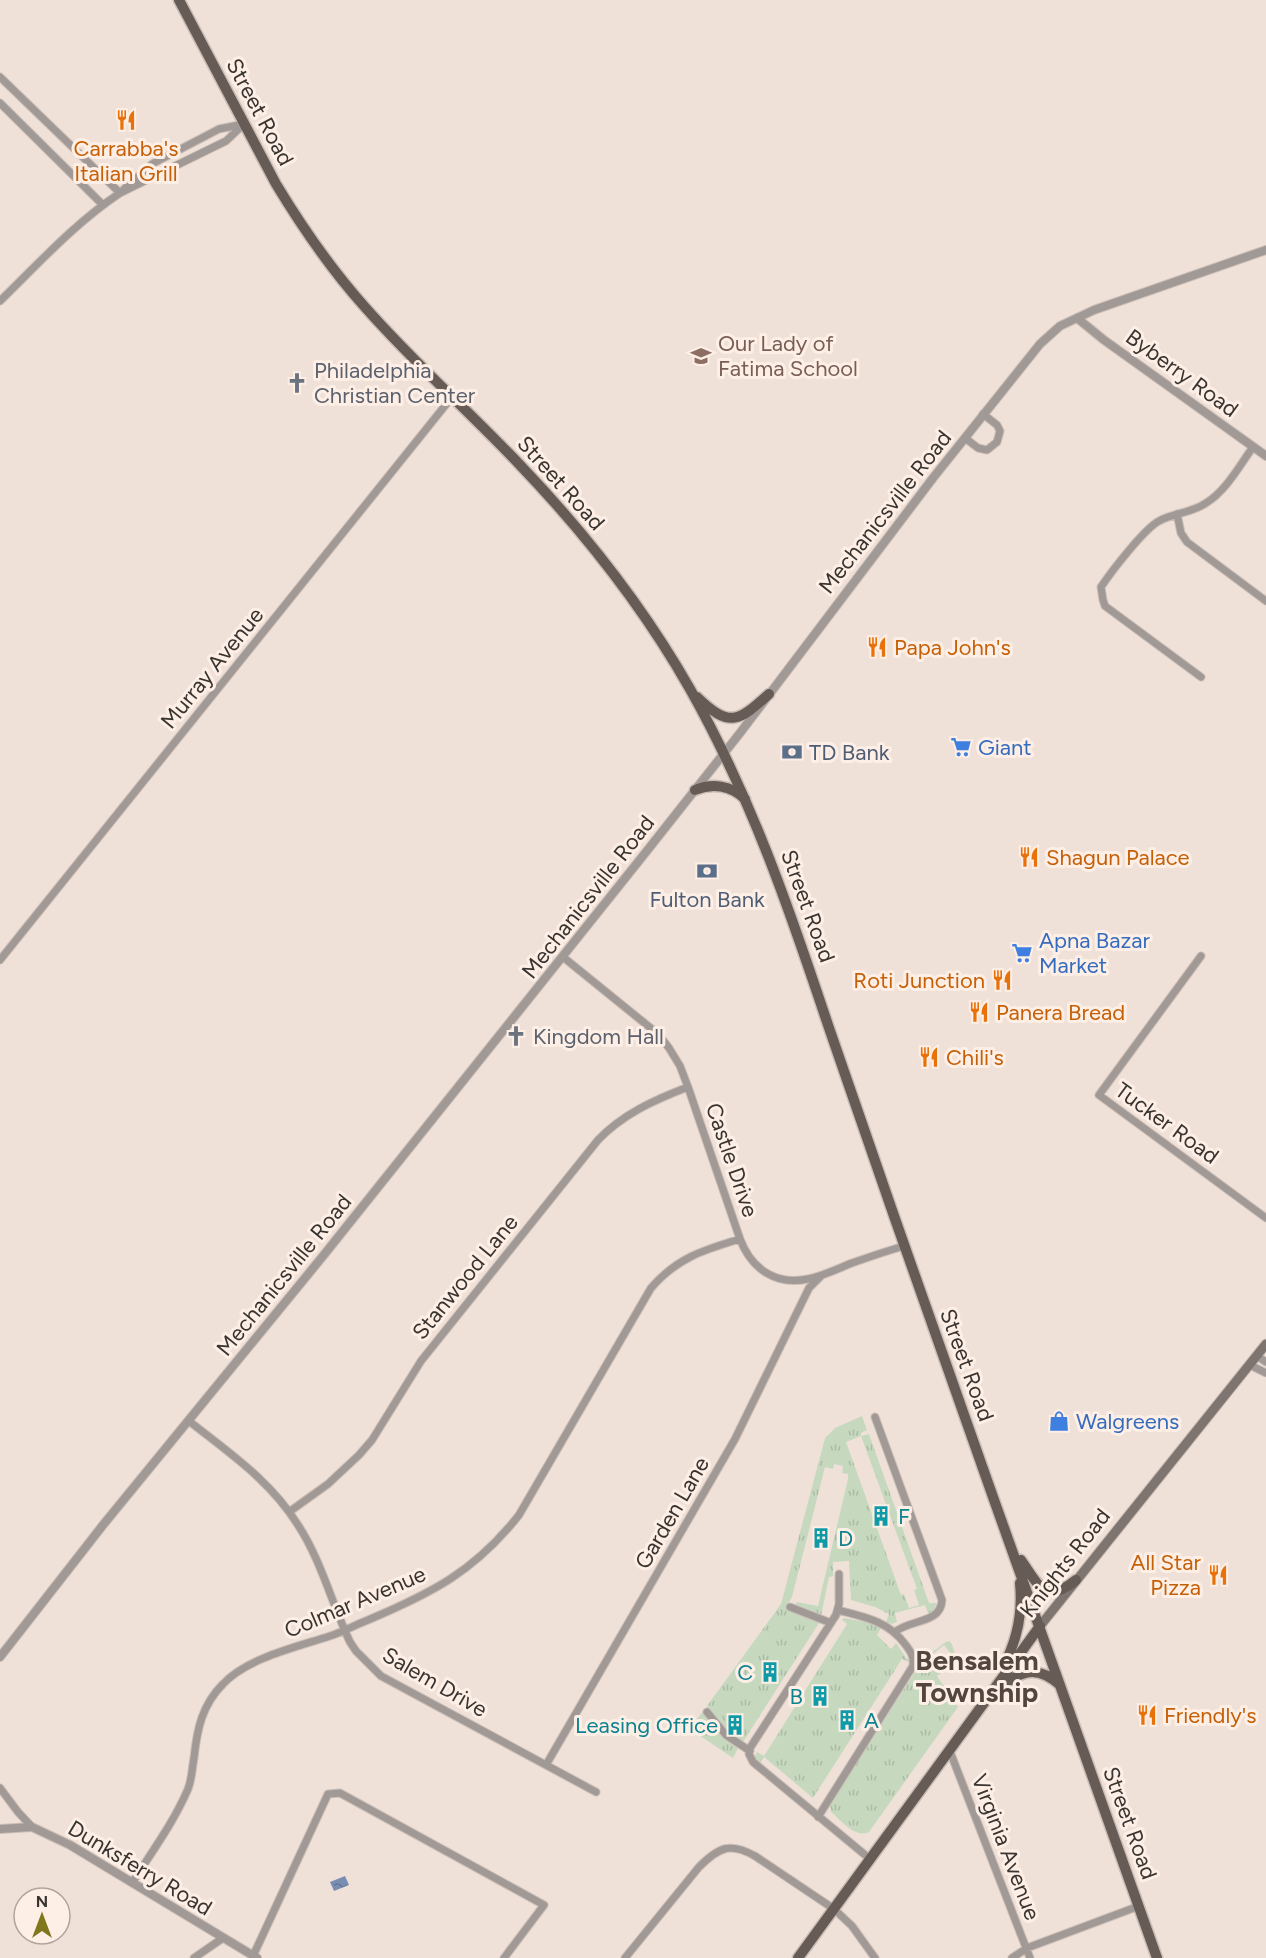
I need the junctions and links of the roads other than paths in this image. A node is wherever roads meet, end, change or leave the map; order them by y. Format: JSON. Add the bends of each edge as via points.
{"nodes":[{"id":1,"x":179,"y":0,"type":"edge"},
{"id":2,"x":0,"y":77,"type":"edge"},
{"id":3,"x":0,"y":103,"type":"edge"},
{"id":4,"x":244,"y":124,"type":"junction"},
{"id":5,"x":120,"y":193,"type":"junction"},
{"id":6,"x":103,"y":205,"type":"junction"},
{"id":7,"x":1266,"y":250,"type":"edge"},
{"id":8,"x":0,"y":301,"type":"edge"},
{"id":9,"x":1077,"y":318,"type":"junction"},
{"id":10,"x":452,"y":397,"type":"junction"},
{"id":11,"x":983,"y":414,"type":"junction"},
{"id":12,"x":965,"y":438,"type":"junction"},
{"id":13,"x":1253,"y":447,"type":"junction"},
{"id":14,"x":1266,"y":456,"type":"edge"},
{"id":15,"x":1177,"y":514,"type":"junction"},
{"id":16,"x":1266,"y":601,"type":"edge"},
{"id":17,"x":1201,"y":677,"type":"dead end"},
{"id":18,"x":692,"y":692,"type":"junction"},
{"id":19,"x":769,"y":694,"type":"junction"},
{"id":20,"x":724,"y":753,"type":"junction"},
{"id":21,"x":695,"y":790,"type":"junction"},
{"id":22,"x":747,"y":800,"type":"junction"},
{"id":23,"x":1201,"y":956,"type":"dead end"},
{"id":24,"x":563,"y":957,"type":"junction"},
{"id":25,"x":0,"y":960,"type":"edge"},
{"id":26,"x":688,"y":1087,"type":"junction"},
{"id":27,"x":1266,"y":1218,"type":"edge"},
{"id":28,"x":740,"y":1239,"type":"junction"},
{"id":29,"x":904,"y":1246,"type":"junction"},
{"id":30,"x":821,"y":1276,"type":"junction"},
{"id":31,"x":1266,"y":1344,"type":"edge"},
{"id":32,"x":1257,"y":1356,"type":"junction"},
{"id":33,"x":1266,"y":1362,"type":"edge"},
{"id":34,"x":1250,"y":1365,"type":"junction"},
{"id":35,"x":1266,"y":1373,"type":"edge"},
{"id":36,"x":875,"y":1418,"type":"dead end"},
{"id":37,"x":189,"y":1421,"type":"junction"},
{"id":38,"x":289,"y":1512,"type":"junction"},
{"id":39,"x":1012,"y":1548,"type":"junction"},
{"id":40,"x":1017,"y":1562,"type":"junction"},
{"id":41,"x":839,"y":1575,"type":"dead end"},
{"id":42,"x":1076,"y":1580,"type":"junction"},
{"id":43,"x":790,"y":1607,"type":"dead end"},
{"id":44,"x":838,"y":1610,"type":"junction"},
{"id":45,"x":831,"y":1623,"type":"junction"},
{"id":46,"x":1040,"y":1626,"type":"junction"},
{"id":47,"x":345,"y":1630,"type":"junction"},
{"id":48,"x":895,"y":1632,"type":"junction"},
{"id":49,"x":0,"y":1657,"type":"edge"},
{"id":50,"x":1061,"y":1686,"type":"junction"},
{"id":51,"x":989,"y":1694,"type":"junction"},
{"id":52,"x":707,"y":1712,"type":"dead end"},
{"id":53,"x":949,"y":1749,"type":"junction"},
{"id":54,"x":750,"y":1751,"type":"junction"},
{"id":55,"x":546,"y":1765,"type":"junction"},
{"id":56,"x":0,"y":1788,"type":"edge"},
{"id":57,"x":596,"y":1792,"type":"dead end"},
{"id":58,"x":818,"y":1817,"type":"junction"},
{"id":59,"x":32,"y":1827,"type":"junction"},
{"id":60,"x":0,"y":1829,"type":"edge"},
{"id":61,"x":870,"y":1859,"type":"junction"},
{"id":62,"x":132,"y":1883,"type":"junction"},
{"id":63,"x":1139,"y":1906,"type":"junction"},
{"id":64,"x":834,"y":1910,"type":"junction"},
{"id":65,"x":223,"y":1938,"type":"junction"},
{"id":66,"x":1027,"y":1948,"type":"junction"},
{"id":67,"x":255,"y":1957,"type":"edge"},
{"id":68,"x":194,"y":1958,"type":"edge"},
{"id":69,"x":504,"y":1958,"type":"edge"},
{"id":70,"x":625,"y":1958,"type":"edge"},
{"id":71,"x":798,"y":1958,"type":"edge"},
{"id":72,"x":875,"y":1958,"type":"edge"},
{"id":73,"x":1012,"y":1958,"type":"edge"},
{"id":74,"x":1030,"y":1958,"type":"edge"},
{"id":75,"x":1157,"y":1958,"type":"edge"}],
"edges":[{"from":1,"to":4,"type":"main road","name":"Street Road"},
{"from":2,"to":5,"type":"street"},
{"from":3,"to":6,"type":"street"},
{"from":4,"to":5,"type":"street","via":[[226,141]]},
{"from":4,"to":5,"type":"street","via":[[219,129],[152,164]]},
{"from":4,"to":10,"type":"main road","name":"Street Road","via":[[292,211],[330,265],[378,322]]},
{"from":5,"to":6,"type":"street"},
{"from":6,"to":8,"type":"street"},
{"from":7,"to":9,"type":"street","name":"Mechanicsville Road"},
{"from":9,"to":11,"type":"street","name":"Mechanicsville Road","via":[[1060,326],[1040,344]]},
{"from":9,"to":13,"type":"street","name":"Byberry Road"},
{"from":10,"to":18,"type":"main road","name":"Street Road","via":[[581,532],[644,615]]},
{"from":10,"to":25,"type":"street","name":"Murray Avenue"},
{"from":11,"to":12,"type":"street","name":"Mechanicsville Road"},
{"from":11,"to":12,"type":"street","via":[[1000,431],[997,442],[987,450]]},
{"from":12,"to":19,"type":"street","name":"Mechanicsville Road"},
{"from":13,"to":14,"type":"street","name":"Byberry Road"},
{"from":13,"to":15,"type":"street","via":[[1208,503]]},
{"from":15,"to":16,"type":"street","via":[[1187,542]]},
{"from":15,"to":17,"type":"street","via":[[1149,529],[1101,587],[1101,593],[1105,606]]},
{"from":18,"to":19,"type":"main road","via":[[715,712],[730,718],[743,716]]},
{"from":18,"to":20,"type":"main road","name":"Street Road"},
{"from":19,"to":20,"type":"street","name":"Mechanicsville Road"},
{"from":20,"to":21,"type":"street","name":"Mechanicsville Road"},
{"from":20,"to":22,"type":"main road","name":"Street Road"},
{"from":21,"to":22,"type":"main road","via":[[720,786]]},
{"from":21,"to":24,"type":"street","name":"Mechanicsville Road"},
{"from":22,"to":29,"type":"main road","name":"Street Road","via":[[780,881]]},
{"from":23,"to":27,"type":"street","name":"Tucker Road","via":[[1099,1095]]},
{"from":24,"to":26,"type":"street","name":"Castle Drive","via":[[658,1034],[680,1066]]},
{"from":24,"to":37,"type":"street","name":"Mechanicsville Road"},
{"from":26,"to":28,"type":"street","name":"Castle Drive"},
{"from":26,"to":38,"type":"street","name":"Stanwood Lane","via":[[638,1108],[598,1140],[421,1360],[366,1448],[348,1467]]},
{"from":28,"to":30,"type":"street","name":"Castle Drive","via":[[748,1257],[771,1275],[799,1281]]},
{"from":28,"to":47,"type":"street","name":"Colmar Avenue","via":[[692,1254],[651,1288],[519,1515],[484,1554],[430,1592]]},
{"from":29,"to":30,"type":"street","name":"Castle Drive"},
{"from":29,"to":39,"type":"main road","name":"Street Road"},
{"from":30,"to":55,"type":"street","name":"Garden Lane","via":[[809,1288],[735,1439]]},
{"from":31,"to":32,"type":"main road","name":"Knights Road"},
{"from":32,"to":33,"type":"street"},
{"from":32,"to":34,"type":"main road","name":"Knights Road"},
{"from":34,"to":35,"type":"street"},
{"from":34,"to":42,"type":"main road","name":"Knights Road"},
{"from":36,"to":48,"type":"street","via":[[942,1600],[935,1616]]},
{"from":37,"to":38,"type":"street","name":"Salem Drive","via":[[256,1474]]},
{"from":37,"to":49,"type":"street","name":"Mechanicsville Road"},
{"from":38,"to":47,"type":"street","name":"Salem Drive","via":[[309,1546]]},
{"from":39,"to":40,"type":"main road","name":"Street Road"},
{"from":39,"to":42,"type":"main road","via":[[1043,1589],[1056,1593]]},
{"from":40,"to":46,"type":"main road","name":"Street Road"},
{"from":40,"to":51,"type":"main road","via":[[1022,1598],[1019,1624],[1011,1652]]},
{"from":41,"to":44,"type":"street"},
{"from":42,"to":46,"type":"main road","name":"Knights Road"},
{"from":43,"to":45,"type":"street"},
{"from":44,"to":45,"type":"street"},
{"from":44,"to":48,"type":"street","via":[[880,1622]]},
{"from":45,"to":54,"type":"street"},
{"from":46,"to":50,"type":"main road","name":"Street Road"},
{"from":46,"to":51,"type":"main road","name":"Knights Road"},
{"from":47,"to":55,"type":"street","name":"Salem Drive","via":[[356,1651],[381,1677]]},
{"from":47,"to":62,"type":"street","name":"Colmar Avenue","via":[[263,1659],[230,1677],[211,1697],[200,1720],[188,1788]]},
{"from":48,"to":58,"type":"street","via":[[913,1655],[914,1666]]},
{"from":50,"to":51,"type":"main road","via":[[1043,1674],[1027,1672]]},
{"from":50,"to":63,"type":"main road","name":"Street Road"},
{"from":51,"to":53,"type":"main road","name":"Knights Road"},
{"from":52,"to":54,"type":"street","via":[[726,1735]]},
{"from":53,"to":61,"type":"main road","name":"Knights Road"},
{"from":53,"to":66,"type":"street","name":"Virginia Avenue"},
{"from":54,"to":58,"type":"street","via":[[753,1762]]},
{"from":55,"to":57,"type":"street","name":"Salem Drive"},
{"from":56,"to":59,"type":"street"},
{"from":58,"to":61,"type":"street"},
{"from":59,"to":60,"type":"street","name":"Dunksferry Road"},
{"from":59,"to":62,"type":"street","name":"Dunksferry Road"},
{"from":61,"to":64,"type":"main road","name":"Knights Road"},
{"from":62,"to":65,"type":"street","name":"Dunksferry Road"},
{"from":63,"to":66,"type":"street"},
{"from":63,"to":75,"type":"main road","name":"Street Road"},
{"from":64,"to":70,"type":"street","via":[[755,1856],[742,1849],[727,1848],[713,1853],[699,1867]]},
{"from":64,"to":71,"type":"main road","name":"Knights Road"},
{"from":64,"to":72,"type":"street","via":[[852,1926]]},
{"from":65,"to":67,"type":"street","name":"Dunksferry Road"},
{"from":65,"to":68,"type":"street"},
{"from":66,"to":73,"type":"street"},
{"from":66,"to":74,"type":"street","name":"Virginia Avenue"},
{"from":67,"to":69,"type":"street","via":[[328,1794],[340,1793],[544,1905]]}]}
